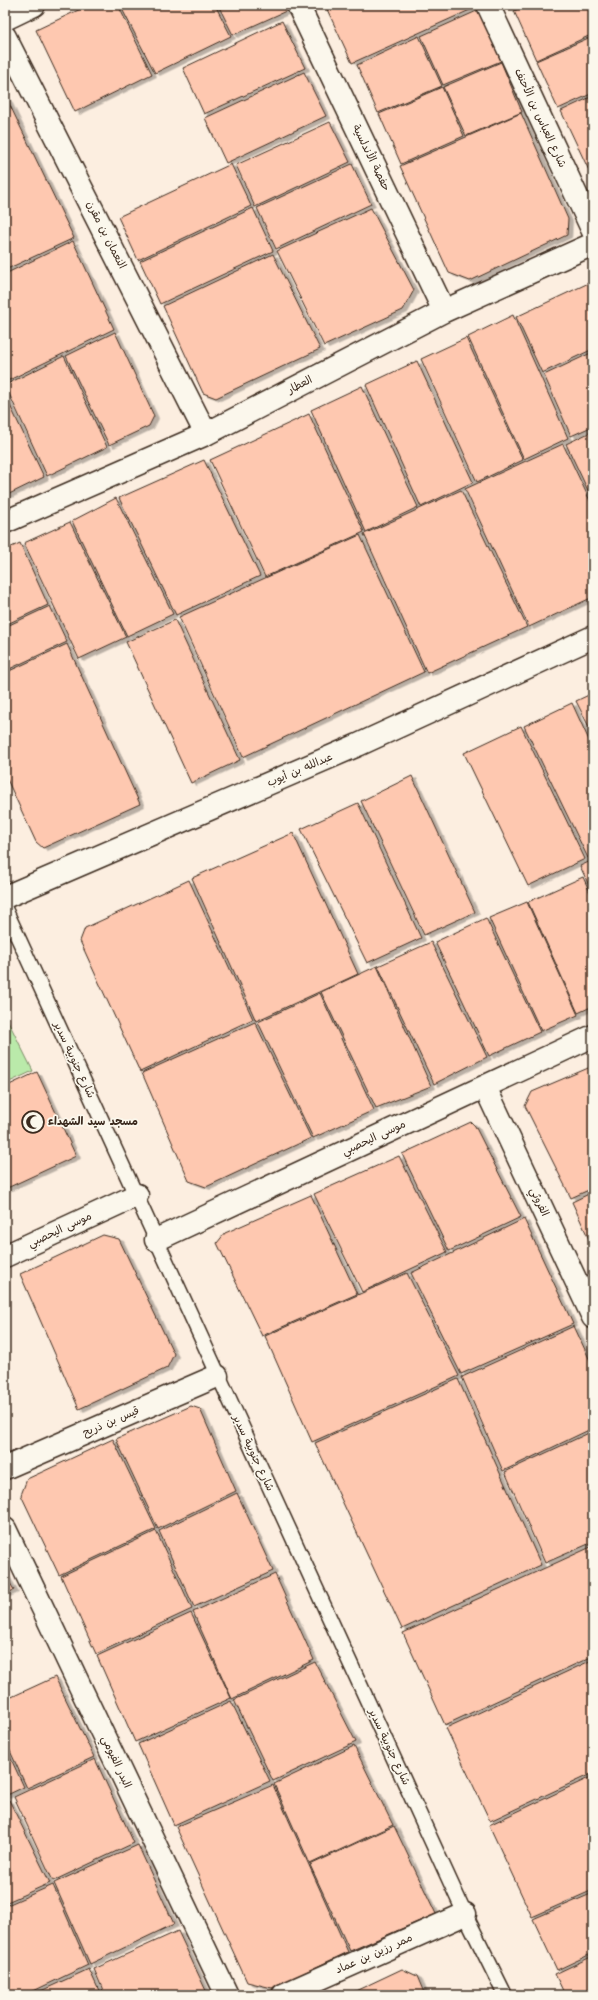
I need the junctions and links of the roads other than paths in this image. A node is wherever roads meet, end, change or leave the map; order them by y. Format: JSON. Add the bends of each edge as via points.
{"nodes":[{"id":1,"x":34,"y":5,"type":"edge"},
{"id":2,"x":298,"y":5,"type":"edge"},
{"id":3,"x":488,"y":5,"type":"edge"},
{"id":4,"x":5,"y":19,"type":"edge"},
{"id":5,"x":5,"y":37,"type":"edge"},
{"id":6,"x":593,"y":231,"type":"edge"},
{"id":7,"x":593,"y":244,"type":"edge"},
{"id":8,"x":444,"y":311,"type":"junction"},
{"id":9,"x":206,"y":434,"type":"junction"},
{"id":10,"x":5,"y":522,"type":"edge"},
{"id":11,"x":593,"y":637,"type":"edge"},
{"id":12,"x":5,"y":897,"type":"edge"},
{"id":13,"x":5,"y":909,"type":"edge"},
{"id":14,"x":593,"y":1036,"type":"edge"},
{"id":15,"x":485,"y":1087,"type":"junction"},
{"id":16,"x":137,"y":1195,"type":"junction"},
{"id":17,"x":156,"y":1240,"type":"junction"},
{"id":18,"x":5,"y":1256,"type":"edge"},
{"id":19,"x":593,"y":1317,"type":"edge"},
{"id":20,"x":217,"y":1376,"type":"junction"},
{"id":21,"x":5,"y":1468,"type":"edge"},
{"id":22,"x":5,"y":1530,"type":"edge"},
{"id":23,"x":465,"y":1914,"type":"junction"},
{"id":24,"x":227,"y":1995,"type":"edge"},
{"id":25,"x":284,"y":1995,"type":"edge"},
{"id":26,"x":505,"y":1995,"type":"edge"}],
"edges":[{"from":1,"to":4,"type":"street"},
{"from":2,"to":8,"type":"street","name":"حفصة الأندلسية"},
{"from":3,"to":6,"type":"street","name":"شارع العباس بن الأحنف"},
{"from":5,"to":9,"type":"street","name":"النعمان بن مقرن"},
{"from":7,"to":8,"type":"street","name":"العطار"},
{"from":8,"to":9,"type":"street","name":"العطار"},
{"from":9,"to":10,"type":"street","name":"العطار"},
{"from":11,"to":12,"type":"street","name":"عبدالله بن أيوب","via":[[358,745]]},
{"from":13,"to":16,"type":"lane","name":"شارع جنوبية سدير"},
{"from":14,"to":15,"type":"street","name":"موسى اليحصبي"},
{"from":15,"to":17,"type":"street","name":"موسى اليحصبي"},
{"from":15,"to":19,"type":"street","name":"الفروثي"},
{"from":16,"to":17,"type":"lane","name":"شارع جنوبية سدير"},
{"from":16,"to":18,"type":"street","name":"موسى اليحصبي"},
{"from":17,"to":20,"type":"lane","name":"شارع جنوبية سدير"},
{"from":20,"to":21,"type":"street","name":"قيس بن ذريح"},
{"from":20,"to":23,"type":"lane","name":"شارع جنوبية سدير"},
{"from":22,"to":24,"type":"street","name":"البدر الفيومي"},
{"from":23,"to":25,"type":"street","name":"ممر رزين بن عماد"},
{"from":23,"to":26,"type":"lane","name":"شارع جنوبية سدير"}]}
